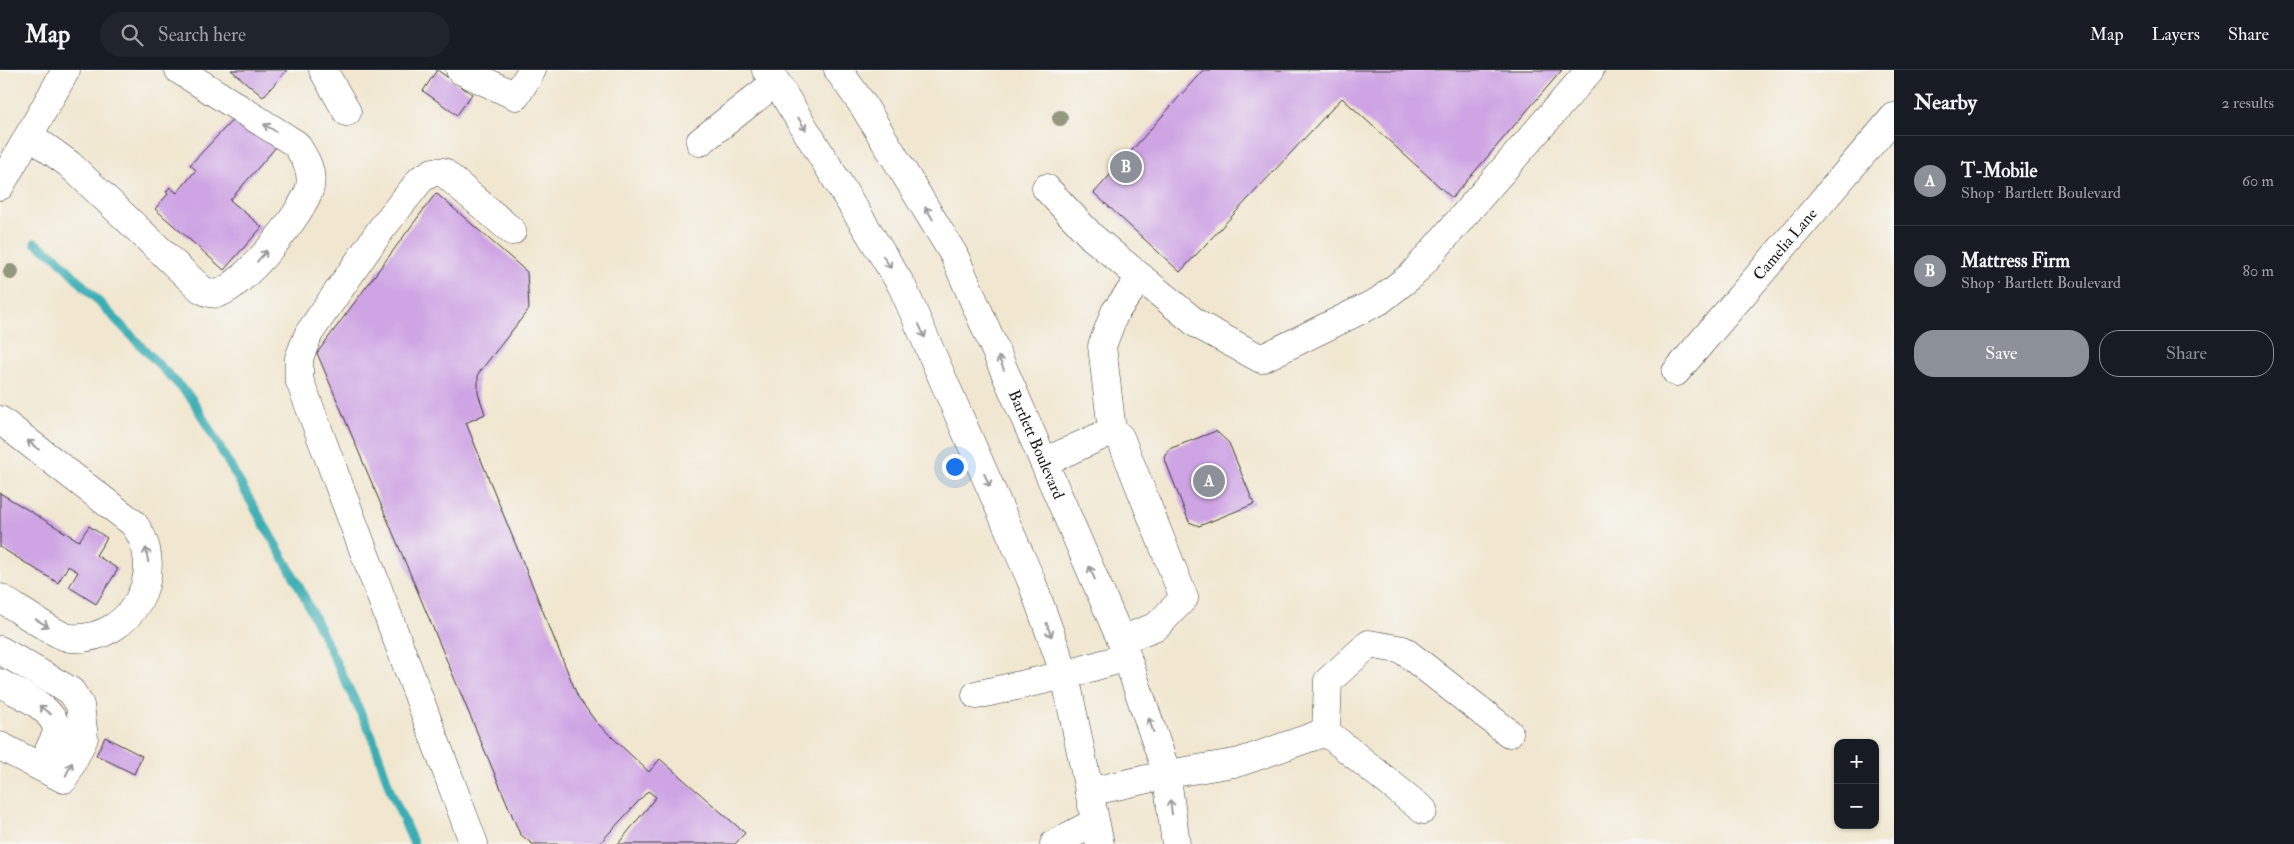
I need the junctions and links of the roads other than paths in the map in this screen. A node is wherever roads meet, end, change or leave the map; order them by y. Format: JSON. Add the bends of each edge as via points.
{"nodes":[{"id":1,"x":66,"y":70,"type":"edge"},
{"id":2,"x":179,"y":70,"type":"edge"},
{"id":3,"x":323,"y":70,"type":"edge"},
{"id":4,"x":532,"y":70,"type":"edge"},
{"id":5,"x":838,"y":70,"type":"edge"},
{"id":6,"x":1590,"y":70,"type":"edge"},
{"id":7,"x":465,"y":71,"type":"edge"},
{"id":8,"x":771,"y":76,"type":"edge"},
{"id":9,"x":347,"y":112,"type":"dead end"},
{"id":10,"x":1894,"y":117,"type":"edge"},
{"id":11,"x":29,"y":135,"type":"junction"},
{"id":12,"x":700,"y":142,"type":"dead end"},
{"id":13,"x":0,"y":186,"type":"edge"},
{"id":14,"x":1046,"y":188,"type":"dead end"},
{"id":15,"x":512,"y":231,"type":"dead end"},
{"id":16,"x":1141,"y":278,"type":"junction"},
{"id":17,"x":1676,"y":372,"type":"dead end"},
{"id":18,"x":0,"y":420,"type":"edge"},
{"id":19,"x":1112,"y":432,"type":"junction"},
{"id":20,"x":1044,"y":462,"type":"junction"},
{"id":21,"x":0,"y":598,"type":"edge"},
{"id":22,"x":1124,"y":649,"type":"junction"},
{"id":23,"x":0,"y":650,"type":"edge"},
{"id":24,"x":1065,"y":675,"type":"junction"},
{"id":25,"x":0,"y":683,"type":"edge"},
{"id":26,"x":976,"y":695,"type":"dead end"},
{"id":27,"x":1326,"y":732,"type":"junction"},
{"id":28,"x":1509,"y":733,"type":"dead end"},
{"id":29,"x":0,"y":746,"type":"edge"},
{"id":30,"x":40,"y":767,"type":"junction"},
{"id":31,"x":1167,"y":775,"type":"junction"},
{"id":32,"x":1089,"y":792,"type":"junction"},
{"id":33,"x":1423,"y":810,"type":"dead end"},
{"id":34,"x":1098,"y":833,"type":"edge"},
{"id":35,"x":474,"y":844,"type":"edge"},
{"id":36,"x":1054,"y":844,"type":"edge"},
{"id":37,"x":1176,"y":844,"type":"edge"}],
"edges":[{"from":1,"to":11,"type":"main road"},
{"from":11,"to":2,"type":"main road","one_way":true,"via":[[69,164],[201,289],[210,294],[227,289],[240,281],[299,213],[310,187],[311,174],[296,144]]},
{"from":3,"to":9,"type":"main road"},
{"from":4,"to":7,"type":"main road","via":[[516,96]]},
{"from":20,"to":5,"type":"main road","name":"Bartlett Boulevard","one_way":true,"via":[[954,255],[863,105]]},
{"from":6,"to":16,"type":"main road","via":[[1412,275],[1379,301],[1261,359],[1197,324]]},
{"from":8,"to":12,"type":"main road"},
{"from":8,"to":24,"type":"main road","one_way":true,"via":[[902,286],[1031,580]]},
{"from":10,"to":17,"type":"main road","name":"Camelia Lane"},
{"from":11,"to":13,"type":"main road"},
{"from":14,"to":16,"type":"main road","via":[[1092,237]]},
{"from":15,"to":35,"type":"main road","via":[[443,172],[433,172],[421,179],[382,228],[309,333],[299,358],[299,380]]},
{"from":16,"to":19,"type":"main road","via":[[1115,312],[1102,346]]},
{"from":21,"to":18,"type":"main road","one_way":true,"via":[[67,638],[85,638],[105,631],[136,606],[145,591],[149,569],[142,534],[133,523]]},
{"from":19,"to":20,"type":"main road"},
{"from":19,"to":22,"type":"main road","via":[[1120,437],[1184,598],[1157,626]]},
{"from":22,"to":20,"type":"main road","name":"Bartlett Boulevard","one_way":true},
{"from":22,"to":24,"type":"main road"},
{"from":31,"to":22,"type":"main road","name":"Bartlett Boulevard","one_way":true},
{"from":30,"to":23,"type":"main road","one_way":true,"via":[[64,779],[84,738],[80,704],[71,692]]},
{"from":24,"to":26,"type":"main road"},
{"from":24,"to":32,"type":"main road"},
{"from":30,"to":25,"type":"main road","one_way":true,"via":[[58,731],[55,720],[49,711]]},
{"from":27,"to":28,"type":"main road","via":[[1328,681],[1369,644],[1404,650]]},
{"from":27,"to":31,"type":"main road","via":[[1240,762]]},
{"from":27,"to":33,"type":"main road"},
{"from":29,"to":30,"type":"main road"},
{"from":31,"to":32,"type":"main road"},
{"from":37,"to":31,"type":"main road","name":"Bartlett Boulevard","one_way":true},
{"from":32,"to":34,"type":"main road"},
{"from":34,"to":36,"type":"main road"}]}
